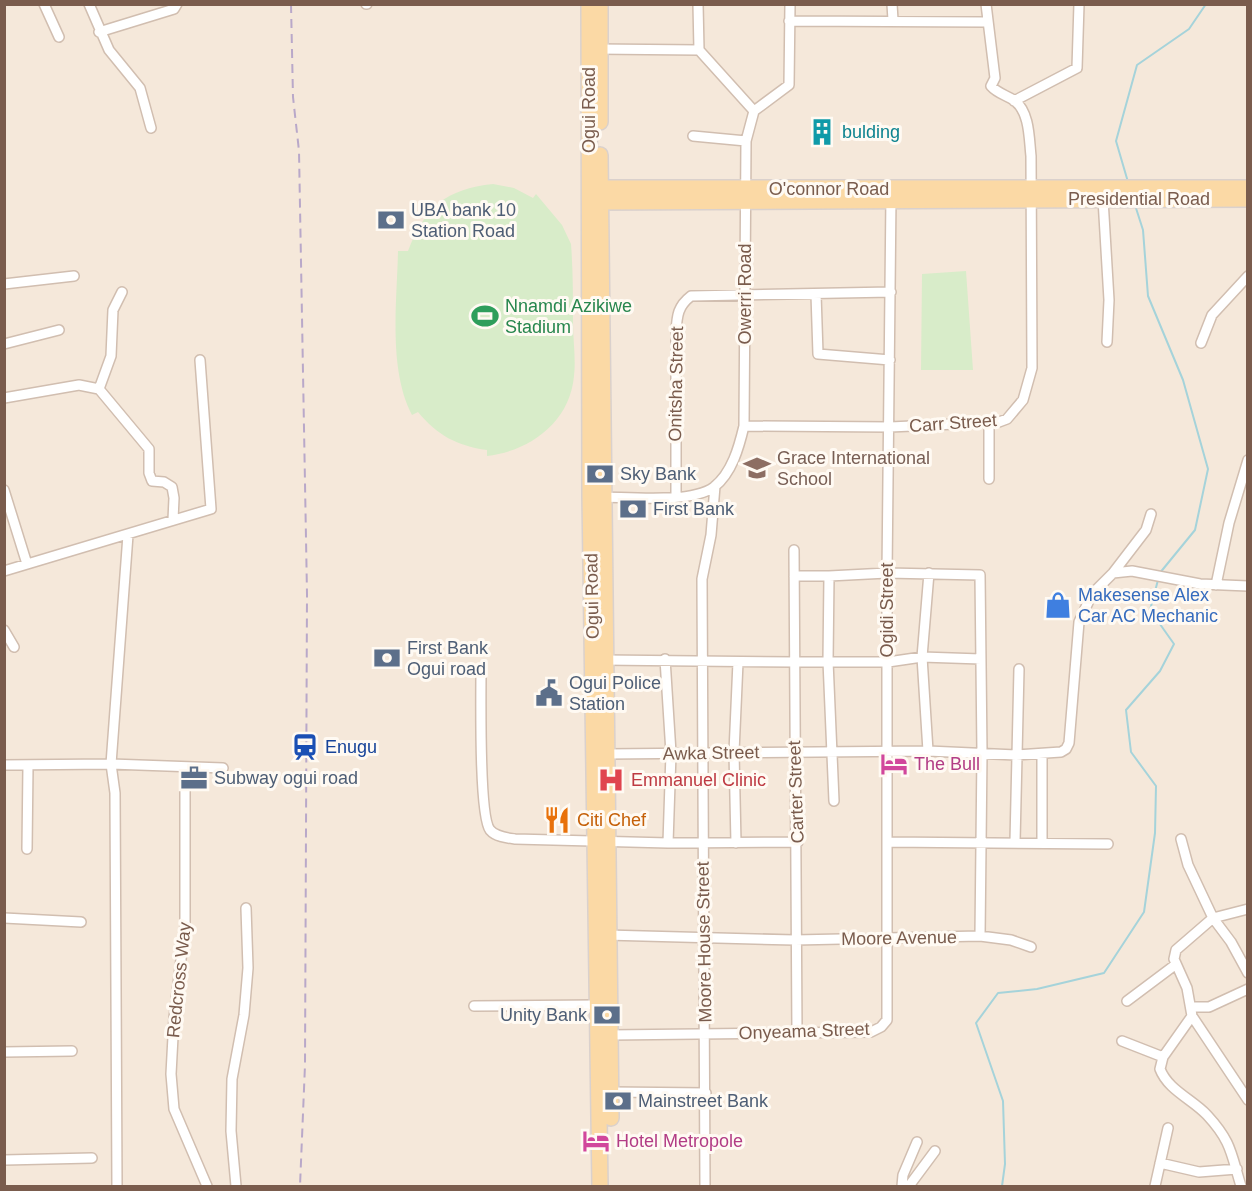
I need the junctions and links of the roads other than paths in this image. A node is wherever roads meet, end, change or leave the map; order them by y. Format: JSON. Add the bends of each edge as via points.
{"nodes":[{"id":1,"x":44,"y":4,"type":"edge"},
{"id":2,"x":89,"y":4,"type":"edge"},
{"id":3,"x":177,"y":4,"type":"edge"},
{"id":4,"x":589,"y":4,"type":"edge"},
{"id":5,"x":600,"y":4,"type":"edge"},
{"id":6,"x":698,"y":4,"type":"edge"},
{"id":7,"x":790,"y":4,"type":"edge"},
{"id":8,"x":892,"y":4,"type":"edge"},
{"id":9,"x":986,"y":4,"type":"edge"},
{"id":10,"x":1079,"y":4,"type":"edge"},
{"id":11,"x":893,"y":20,"type":"junction"},
{"id":12,"x":789,"y":21,"type":"junction"},
{"id":13,"x":987,"y":22,"type":"junction"},
{"id":14,"x":99,"y":32,"type":"junction"},
{"id":15,"x":59,"y":37,"type":"dead end"},
{"id":16,"x":594,"y":49,"type":"junction"},
{"id":17,"x":699,"y":50,"type":"junction"},
{"id":18,"x":1014,"y":101,"type":"junction"},
{"id":19,"x":754,"y":111,"type":"junction"},
{"id":20,"x":151,"y":128,"type":"dead end"},
{"id":21,"x":693,"y":136,"type":"dead end"},
{"id":22,"x":747,"y":141,"type":"junction"},
{"id":23,"x":600,"y":170,"type":"junction"},
{"id":24,"x":1248,"y":188,"type":"edge"},
{"id":25,"x":1153,"y":193,"type":"junction"},
{"id":26,"x":891,"y":194,"type":"junction"},
{"id":27,"x":1032,"y":194,"type":"junction"},
{"id":28,"x":596,"y":195,"type":"junction"},
{"id":29,"x":625,"y":195,"type":"junction"},
{"id":30,"x":746,"y":195,"type":"junction"},
{"id":31,"x":1102,"y":195,"type":"junction"},
{"id":32,"x":1248,"y":199,"type":"edge"},
{"id":33,"x":602,"y":219,"type":"junction"},
{"id":34,"x":74,"y":276,"type":"dead end"},
{"id":35,"x":1248,"y":276,"type":"edge"},
{"id":36,"x":4,"y":284,"type":"edge"},
{"id":37,"x":122,"y":292,"type":"dead end"},
{"id":38,"x":891,"y":292,"type":"junction"},
{"id":39,"x":745,"y":294,"type":"junction"},
{"id":40,"x":816,"y":294,"type":"junction"},
{"id":41,"x":59,"y":330,"type":"dead end"},
{"id":42,"x":1107,"y":342,"type":"dead end"},
{"id":43,"x":4,"y":344,"type":"edge"},
{"id":44,"x":1201,"y":344,"type":"dead end"},
{"id":45,"x":200,"y":360,"type":"dead end"},
{"id":46,"x":890,"y":360,"type":"junction"},
{"id":47,"x":99,"y":389,"type":"junction"},
{"id":48,"x":4,"y":398,"type":"edge"},
{"id":49,"x":989,"y":423,"type":"junction"},
{"id":50,"x":744,"y":426,"type":"junction"},
{"id":51,"x":890,"y":427,"type":"junction"},
{"id":52,"x":1248,"y":460,"type":"edge"},
{"id":53,"x":988,"y":478,"type":"dead end"},
{"id":54,"x":715,"y":486,"type":"junction"},
{"id":55,"x":4,"y":490,"type":"edge"},
{"id":56,"x":597,"y":497,"type":"junction"},
{"id":57,"x":676,"y":497,"type":"junction"},
{"id":58,"x":1152,"y":514,"type":"dead end"},
{"id":59,"x":173,"y":520,"type":"junction"},
{"id":60,"x":128,"y":535,"type":"junction"},
{"id":61,"x":794,"y":550,"type":"dead end"},
{"id":62,"x":27,"y":564,"type":"junction"},
{"id":63,"x":4,"y":571,"type":"edge"},
{"id":64,"x":887,"y":573,"type":"junction"},
{"id":65,"x":929,"y":573,"type":"junction"},
{"id":66,"x":1113,"y":573,"type":"junction"},
{"id":67,"x":794,"y":576,"type":"junction"},
{"id":68,"x":829,"y":576,"type":"junction"},
{"id":69,"x":1216,"y":585,"type":"junction"},
{"id":70,"x":1248,"y":586,"type":"edge"},
{"id":71,"x":4,"y":630,"type":"edge"},
{"id":72,"x":14,"y":647,"type":"dead end"},
{"id":73,"x":922,"y":657,"type":"junction"},
{"id":74,"x":665,"y":659,"type":"junction"},
{"id":75,"x":981,"y":659,"type":"junction"},
{"id":76,"x":600,"y":660,"type":"junction"},
{"id":77,"x":702,"y":661,"type":"junction"},
{"id":78,"x":738,"y":662,"type":"junction"},
{"id":79,"x":794,"y":662,"type":"junction"},
{"id":80,"x":828,"y":662,"type":"junction"},
{"id":81,"x":888,"y":662,"type":"junction"},
{"id":82,"x":1019,"y":669,"type":"dead end"},
{"id":83,"x":482,"y":672,"type":"dead end"},
{"id":84,"x":833,"y":751,"type":"junction"},
{"id":85,"x":928,"y":751,"type":"junction"},
{"id":86,"x":735,"y":752,"type":"junction"},
{"id":87,"x":794,"y":752,"type":"junction"},
{"id":88,"x":671,"y":753,"type":"junction"},
{"id":89,"x":704,"y":753,"type":"junction"},
{"id":90,"x":888,"y":753,"type":"junction"},
{"id":91,"x":982,"y":753,"type":"junction"},
{"id":92,"x":607,"y":754,"type":"junction"},
{"id":93,"x":1042,"y":754,"type":"junction"},
{"id":94,"x":1016,"y":755,"type":"junction"},
{"id":95,"x":111,"y":764,"type":"junction"},
{"id":96,"x":4,"y":765,"type":"edge"},
{"id":97,"x":28,"y":766,"type":"junction"},
{"id":98,"x":185,"y":766,"type":"junction"},
{"id":99,"x":223,"y":768,"type":"dead end"},
{"id":100,"x":834,"y":801,"type":"dead end"},
{"id":101,"x":1181,"y":838,"type":"dead end"},
{"id":102,"x":602,"y":841,"type":"junction"},
{"id":103,"x":981,"y":841,"type":"junction"},
{"id":104,"x":1042,"y":841,"type":"junction"},
{"id":105,"x":798,"y":842,"type":"junction"},
{"id":106,"x":888,"y":842,"type":"junction"},
{"id":107,"x":1015,"y":842,"type":"junction"},
{"id":108,"x":668,"y":843,"type":"junction"},
{"id":109,"x":702,"y":843,"type":"junction"},
{"id":110,"x":736,"y":843,"type":"junction"},
{"id":111,"x":1108,"y":844,"type":"dead end"},
{"id":112,"x":27,"y":849,"type":"dead end"},
{"id":113,"x":246,"y":908,"type":"dead end"},
{"id":114,"x":1248,"y":909,"type":"edge"},
{"id":115,"x":4,"y":918,"type":"edge"},
{"id":116,"x":1212,"y":918,"type":"junction"},
{"id":117,"x":81,"y":922,"type":"dead end"},
{"id":118,"x":604,"y":935,"type":"junction"},
{"id":119,"x":702,"y":936,"type":"junction"},
{"id":120,"x":980,"y":936,"type":"junction"},
{"id":121,"x":889,"y":939,"type":"junction"},
{"id":122,"x":795,"y":940,"type":"junction"},
{"id":123,"x":1031,"y":947,"type":"dead end"},
{"id":124,"x":1175,"y":965,"type":"junction"},
{"id":125,"x":1248,"y":973,"type":"edge"},
{"id":126,"x":1248,"y":989,"type":"edge"},
{"id":127,"x":1127,"y":1001,"type":"dead end"},
{"id":128,"x":598,"y":1005,"type":"junction"},
{"id":129,"x":474,"y":1006,"type":"dead end"},
{"id":130,"x":1192,"y":1012,"type":"junction"},
{"id":131,"x":887,"y":1020,"type":"joint"},
{"id":132,"x":705,"y":1033,"type":"junction"},
{"id":133,"x":797,"y":1033,"type":"junction"},
{"id":134,"x":610,"y":1035,"type":"junction"},
{"id":135,"x":1122,"y":1041,"type":"dead end"},
{"id":136,"x":4,"y":1052,"type":"edge"},
{"id":137,"x":72,"y":1052,"type":"dead end"},
{"id":138,"x":1163,"y":1056,"type":"junction"},
{"id":139,"x":610,"y":1092,"type":"junction"},
{"id":140,"x":706,"y":1093,"type":"junction"},
{"id":141,"x":1248,"y":1100,"type":"edge"},
{"id":142,"x":1168,"y":1128,"type":"dead end"},
{"id":143,"x":917,"y":1142,"type":"dead end"},
{"id":144,"x":934,"y":1151,"type":"dead end"},
{"id":145,"x":92,"y":1158,"type":"dead end"},
{"id":146,"x":4,"y":1160,"type":"edge"},
{"id":147,"x":1160,"y":1163,"type":"junction"},
{"id":148,"x":1237,"y":1169,"type":"junction"},
{"id":149,"x":117,"y":1186,"type":"edge"},
{"id":150,"x":207,"y":1186,"type":"edge"},
{"id":151,"x":236,"y":1186,"type":"edge"},
{"id":152,"x":600,"y":1186,"type":"edge"},
{"id":153,"x":611,"y":1186,"type":"edge"},
{"id":154,"x":705,"y":1186,"type":"edge"},
{"id":155,"x":902,"y":1186,"type":"edge"},
{"id":156,"x":909,"y":1186,"type":"edge"},
{"id":157,"x":1155,"y":1186,"type":"edge"},
{"id":158,"x":1241,"y":1186,"type":"edge"}],
"edges":[{"from":1,"to":15,"type":"street"},
{"from":2,"to":14,"type":"street"},
{"from":3,"to":14,"type":"street","via":[[174,9]]},
{"from":4,"to":16,"type":"main road","name":"Ogui Road"},
{"from":5,"to":16,"type":"main road","name":"Ogui Road"},
{"from":6,"to":17,"type":"street"},
{"from":7,"to":12,"type":"street"},
{"from":8,"to":11,"type":"street"},
{"from":9,"to":13,"type":"street"},
{"from":10,"to":18,"type":"street","via":[[1077,68]]},
{"from":11,"to":12,"type":"street"},
{"from":11,"to":13,"type":"street"},
{"from":12,"to":19,"type":"street","via":[[789,85]]},
{"from":13,"to":18,"type":"street","via":[[995,78],[990,86]]},
{"from":14,"to":20,"type":"street","via":[[113,57],[140,88]]},
{"from":16,"to":17,"type":"street"},
{"from":16,"to":23,"type":"main road","name":"Ogui Road"},
{"from":16,"to":28,"type":"main road","name":"Ogui Road"},
{"from":17,"to":19,"type":"street"},
{"from":18,"to":27,"type":"street","name":"Carr Street","via":[[1028,125]]},
{"from":19,"to":22,"type":"street","name":"Owerri Road"},
{"from":21,"to":22,"type":"street"},
{"from":22,"to":30,"type":"street","name":"Owerri Road"},
{"from":23,"to":28,"type":"main road","name":"Ogui Road"},
{"from":23,"to":29,"type":"main road"},
{"from":24,"to":25,"type":"main road","name":"Presidential Road"},
{"from":25,"to":31,"type":"main road","name":"Presidential Road"},
{"from":25,"to":32,"type":"main road","name":"Presidential Road"},
{"from":26,"to":27,"type":"main road","name":"O'connor Road"},
{"from":26,"to":30,"type":"main road","name":"O'connor Road"},
{"from":26,"to":38,"type":"street","name":"Ogidi Street"},
{"from":27,"to":31,"type":"main road","name":"Presidential Road"},
{"from":27,"to":49,"type":"street","name":"Carr Street","via":[[1030,382],[1016,412],[1007,419]]},
{"from":28,"to":29,"type":"main road","name":"O'connor Road"},
{"from":28,"to":33,"type":"main road","name":"Ogui Road"},
{"from":28,"to":56,"type":"main road","name":"Ogui Road"},
{"from":29,"to":30,"type":"main road","name":"O'connor Road"},
{"from":29,"to":33,"type":"main road"},
{"from":30,"to":39,"type":"street","name":"Owerri Road"},
{"from":31,"to":42,"type":"street","via":[[1109,300]]},
{"from":33,"to":56,"type":"main road","name":"Ogui Road"},
{"from":34,"to":36,"type":"street"},
{"from":35,"to":44,"type":"street","via":[[1212,315]]},
{"from":37,"to":47,"type":"street","via":[[113,310],[111,356]]},
{"from":38,"to":40,"type":"street","name":"Onitsha Street"},
{"from":38,"to":46,"type":"street","name":"Ogidi Street"},
{"from":39,"to":40,"type":"street","name":"Onitsha Street"},
{"from":39,"to":50,"type":"street","name":"Owerri Road"},
{"from":39,"to":57,"type":"street","name":"Onitsha Street","via":[[691,296],[678,311]]},
{"from":40,"to":46,"type":"street","via":[[818,354]]},
{"from":41,"to":43,"type":"street"},
{"from":45,"to":59,"type":"street","via":[[211,509]]},
{"from":46,"to":51,"type":"street","name":"Ogidi Street"},
{"from":47,"to":48,"type":"street","via":[[79,386]]},
{"from":47,"to":59,"type":"street","via":[[149,449],[152,481],[172,487]]},
{"from":49,"to":51,"type":"street","name":"Carr Street"},
{"from":49,"to":53,"type":"street"},
{"from":50,"to":51,"type":"street","name":"Carr Street"},
{"from":50,"to":54,"type":"street","name":"Owerri Road","via":[[735,457]]},
{"from":51,"to":64,"type":"street","name":"Ogidi Street"},
{"from":52,"to":69,"type":"street"},
{"from":54,"to":57,"type":"street"},
{"from":54,"to":77,"type":"street","name":"Moore House Street","via":[[702,579]]},
{"from":55,"to":62,"type":"street"},
{"from":56,"to":57,"type":"street"},
{"from":56,"to":76,"type":"main road","name":"Ogui Road"},
{"from":58,"to":66,"type":"street","via":[[1146,530]]},
{"from":59,"to":60,"type":"street"},
{"from":60,"to":62,"type":"street"},
{"from":60,"to":95,"type":"street"},
{"from":61,"to":67,"type":"street","name":"Carter Street"},
{"from":62,"to":63,"type":"street"},
{"from":64,"to":65,"type":"street"},
{"from":64,"to":68,"type":"street"},
{"from":64,"to":81,"type":"street","name":"Ogidi Street"},
{"from":65,"to":73,"type":"street"},
{"from":65,"to":75,"type":"street","name":"Moore Avenue","via":[[981,576]]},
{"from":66,"to":69,"type":"street","via":[[1132,571]]},
{"from":66,"to":93,"type":"street","name":"Awka Street","via":[[1092,594],[1079,622],[1069,743],[1066,749]]},
{"from":67,"to":68,"type":"street"},
{"from":67,"to":79,"type":"street","name":"Carter Street"},
{"from":68,"to":80,"type":"street"},
{"from":69,"to":70,"type":"street"},
{"from":71,"to":72,"type":"street"},
{"from":73,"to":75,"type":"street"},
{"from":73,"to":81,"type":"street"},
{"from":73,"to":85,"type":"street"},
{"from":74,"to":76,"type":"street"},
{"from":74,"to":77,"type":"street"},
{"from":74,"to":88,"type":"street"},
{"from":75,"to":91,"type":"street","name":"Moore Avenue"},
{"from":76,"to":92,"type":"main road","name":"Ogui Road"},
{"from":76,"to":102,"type":"main road","name":"Ogui Road"},
{"from":77,"to":78,"type":"street"},
{"from":77,"to":89,"type":"street","name":"Moore House Street"},
{"from":78,"to":79,"type":"street"},
{"from":78,"to":86,"type":"street"},
{"from":79,"to":80,"type":"street"},
{"from":79,"to":87,"type":"street","name":"Carter Street"},
{"from":80,"to":81,"type":"street"},
{"from":80,"to":84,"type":"street"},
{"from":81,"to":90,"type":"street","name":"Ogidi Street"},
{"from":82,"to":94,"type":"street"},
{"from":83,"to":102,"type":"street","via":[[483,776],[490,831],[515,839]]},
{"from":84,"to":87,"type":"street","name":"Awka Street"},
{"from":84,"to":90,"type":"street","name":"Awka Street"},
{"from":84,"to":100,"type":"street"},
{"from":85,"to":90,"type":"street","name":"Awka Street"},
{"from":85,"to":91,"type":"street","name":"Awka Street"},
{"from":86,"to":87,"type":"street","name":"Awka Street"},
{"from":86,"to":89,"type":"street","name":"Awka Street"},
{"from":86,"to":110,"type":"street"},
{"from":87,"to":105,"type":"street","name":"Carter Street"},
{"from":88,"to":89,"type":"street","name":"Awka Street"},
{"from":88,"to":92,"type":"street","name":"Awka Street"},
{"from":88,"to":108,"type":"street"},
{"from":89,"to":109,"type":"street","name":"Moore House Street"},
{"from":90,"to":106,"type":"street","name":"Ogidi Street"},
{"from":91,"to":94,"type":"street","name":"Awka Street"},
{"from":91,"to":103,"type":"street","name":"Moore Avenue"},
{"from":92,"to":102,"type":"main road","name":"Ogui Road"},
{"from":93,"to":94,"type":"street","name":"Awka Street"},
{"from":93,"to":104,"type":"street"},
{"from":94,"to":107,"type":"street"},
{"from":95,"to":97,"type":"street"},
{"from":95,"to":98,"type":"street"},
{"from":95,"to":149,"type":"street","via":[[115,793]]},
{"from":96,"to":97,"type":"street"},
{"from":97,"to":112,"type":"street"},
{"from":98,"to":99,"type":"street"},
{"from":98,"to":150,"type":"street","name":"Redcross Way","via":[[186,904],[171,1074],[174,1108]]},
{"from":101,"to":116,"type":"street","via":[[1188,865]]},
{"from":102,"to":108,"type":"street"},
{"from":102,"to":118,"type":"main road","name":"Ogui Road"},
{"from":103,"to":106,"type":"street"},
{"from":103,"to":107,"type":"street"},
{"from":103,"to":120,"type":"street","name":"Moore Avenue"},
{"from":104,"to":107,"type":"street"},
{"from":104,"to":111,"type":"street"},
{"from":105,"to":110,"type":"street"},
{"from":105,"to":122,"type":"street","name":"Carter Street"},
{"from":106,"to":121,"type":"street","name":"Ogidi Street"},
{"from":108,"to":109,"type":"street"},
{"from":109,"to":110,"type":"street"},
{"from":109,"to":119,"type":"street","name":"Moore House Street"},
{"from":113,"to":151,"type":"street","via":[[248,968],[232,1079]]},
{"from":114,"to":116,"type":"street"},
{"from":115,"to":117,"type":"street"},
{"from":116,"to":124,"type":"street","via":[[1176,950]]},
{"from":116,"to":125,"type":"street"},
{"from":118,"to":119,"type":"street","name":"Moore Avenue"},
{"from":118,"to":128,"type":"main road","name":"Ogui Road"},
{"from":118,"to":134,"type":"main road","name":"Ogui Road"},
{"from":119,"to":122,"type":"street","name":"Moore Avenue"},
{"from":119,"to":132,"type":"street","name":"Moore House Street"},
{"from":120,"to":121,"type":"street","name":"Moore Avenue"},
{"from":120,"to":123,"type":"street"},
{"from":121,"to":122,"type":"street","name":"Moore Avenue"},
{"from":121,"to":131,"type":"street","name":"Ogidi Street"},
{"from":122,"to":133,"type":"street","name":"Carter Street"},
{"from":124,"to":127,"type":"street"},
{"from":124,"to":130,"type":"street","via":[[1187,988]]},
{"from":126,"to":130,"type":"street"},
{"from":128,"to":129,"type":"street"},
{"from":128,"to":152,"type":"main road","name":"Ogui Road"},
{"from":130,"to":138,"type":"street"},
{"from":130,"to":141,"type":"street"},
{"from":131,"to":133,"type":"street","name":"Onyeama Street","via":[[871,1032]]},
{"from":132,"to":133,"type":"street","name":"Onyeama Street"},
{"from":132,"to":134,"type":"street","name":"Onyeama Street"},
{"from":132,"to":140,"type":"street","name":"Moore House Street"},
{"from":134,"to":139,"type":"main road","name":"Ogui Road"},
{"from":135,"to":138,"type":"street"},
{"from":136,"to":137,"type":"street"},
{"from":138,"to":148,"type":"street","via":[[1163,1076],[1214,1123],[1232,1152]]},
{"from":139,"to":140,"type":"street"},
{"from":139,"to":153,"type":"main road","name":"Ogui Road"},
{"from":140,"to":154,"type":"street","name":"Moore House Street"},
{"from":142,"to":147,"type":"street"},
{"from":143,"to":155,"type":"street"},
{"from":144,"to":156,"type":"street"},
{"from":145,"to":146,"type":"street"},
{"from":147,"to":148,"type":"street","via":[[1199,1172]]},
{"from":147,"to":157,"type":"street"},
{"from":148,"to":158,"type":"street"}]}
